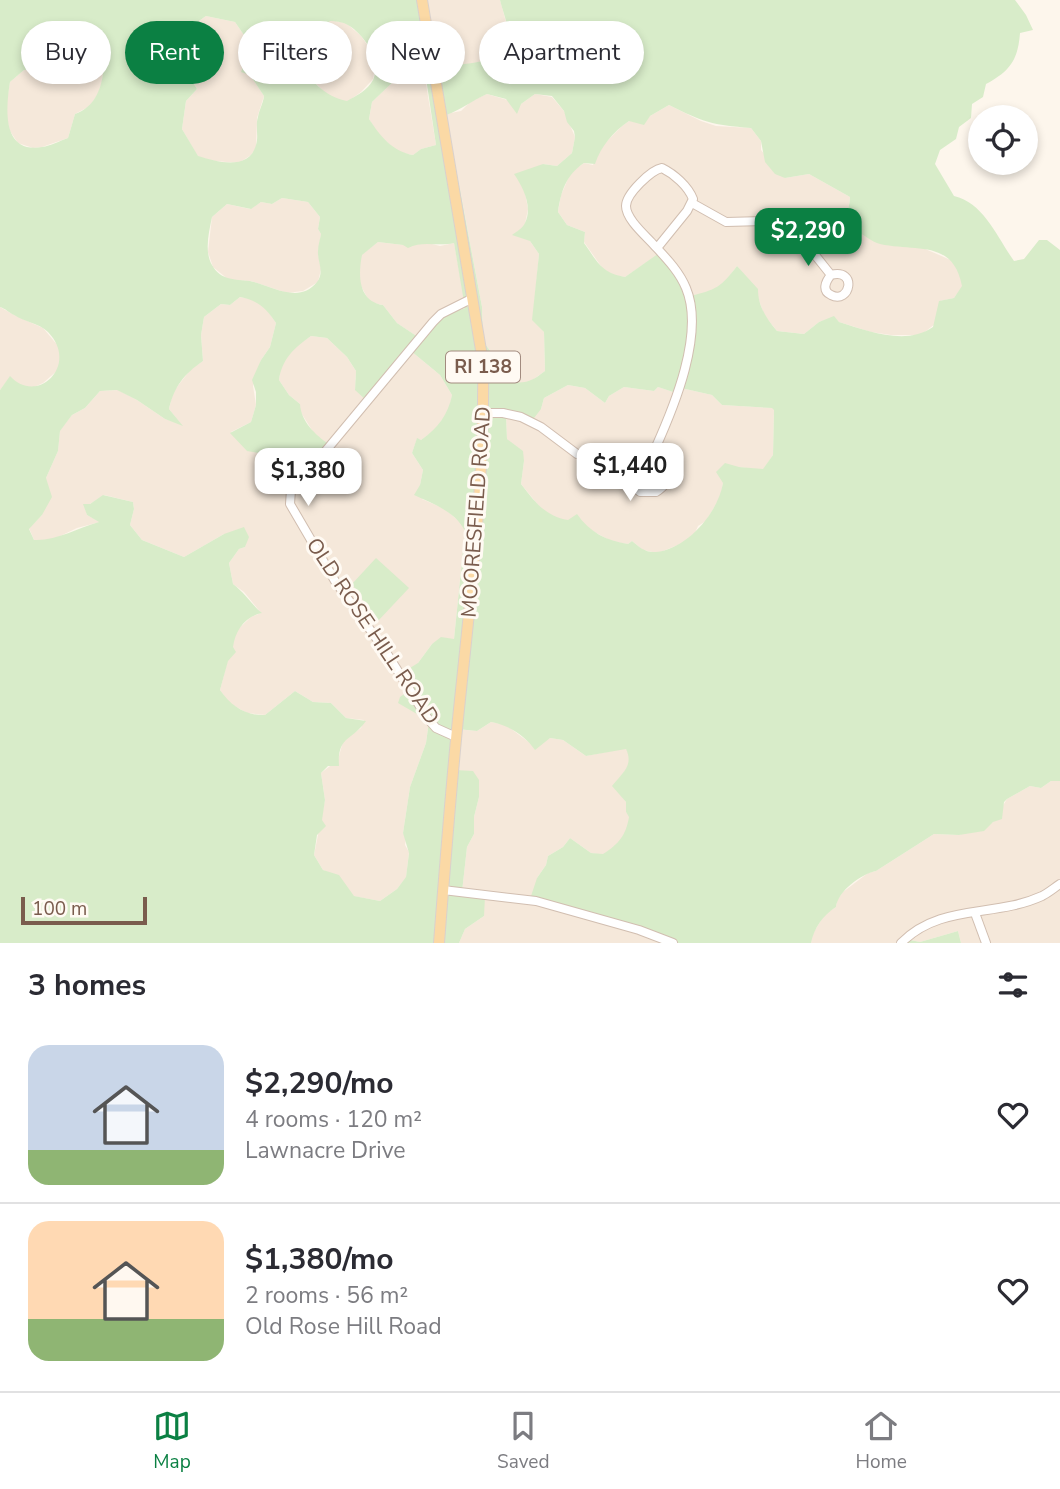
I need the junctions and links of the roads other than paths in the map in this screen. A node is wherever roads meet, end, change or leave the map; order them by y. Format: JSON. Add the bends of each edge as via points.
{"nodes":[{"id":1,"x":422,"y":0,"type":"edge"},
{"id":2,"x":692,"y":204,"type":"junction"},
{"id":3,"x":657,"y":248,"type":"junction"},
{"id":4,"x":831,"y":275,"type":"dead end"},
{"id":5,"x":471,"y":299,"type":"junction"},
{"id":6,"x":484,"y":413,"type":"junction"},
{"id":7,"x":655,"y":449,"type":"junction"},
{"id":8,"x":625,"y":467,"type":"junction"},
{"id":9,"x":456,"y":737,"type":"junction"},
{"id":10,"x":1060,"y":884,"type":"edge"},
{"id":11,"x":443,"y":890,"type":"junction"},
{"id":12,"x":975,"y":913,"type":"junction"},
{"id":13,"x":439,"y":943,"type":"edge"},
{"id":14,"x":673,"y":943,"type":"edge"},
{"id":15,"x":901,"y":943,"type":"edge"},
{"id":16,"x":986,"y":943,"type":"edge"}],
"edges":[{"from":1,"to":5,"type":"main road","name":"MOORESFIELD ROAD","number":"RI 138"},
{"from":2,"to":3,"type":"street"},
{"from":2,"to":3,"type":"street","via":[[690,191],[662,168],[651,172],[629,196],[628,213]]},
{"from":2,"to":4,"type":"street","via":[[726,222],[781,224],[799,235]]},
{"from":3,"to":7,"type":"street","via":[[687,290],[692,316],[681,381]]},
{"from":5,"to":6,"type":"main road","name":"MOORESFIELD ROAD","number":"RI 138","via":[[483,362]]},
{"from":5,"to":9,"type":"street","name":"OLD ROSE HILL ROAD","via":[[433,322],[291,490],[290,503],[334,579],[428,719],[443,733]]},
{"from":6,"to":8,"type":"street","via":[[522,417],[577,454]]},
{"from":6,"to":9,"type":"main road","name":"MOORESFIELD ROAD","number":"RI 138","via":[[480,506]]},
{"from":7,"to":8,"type":"street","via":[[633,453]]},
{"from":7,"to":8,"type":"street","via":[[667,458],[670,474],[656,492],[634,488]]},
{"from":9,"to":11,"type":"main road","name":"MOORESFIELD ROAD","number":"RI 138"},
{"from":10,"to":12,"type":"street","via":[[1043,896]]},
{"from":11,"to":13,"type":"main road","name":"MOORESFIELD ROAD","number":"RI 138"},
{"from":11,"to":14,"type":"street","via":[[536,901]]},
{"from":12,"to":15,"type":"street","via":[[936,920]]},
{"from":12,"to":16,"type":"street"}]}
